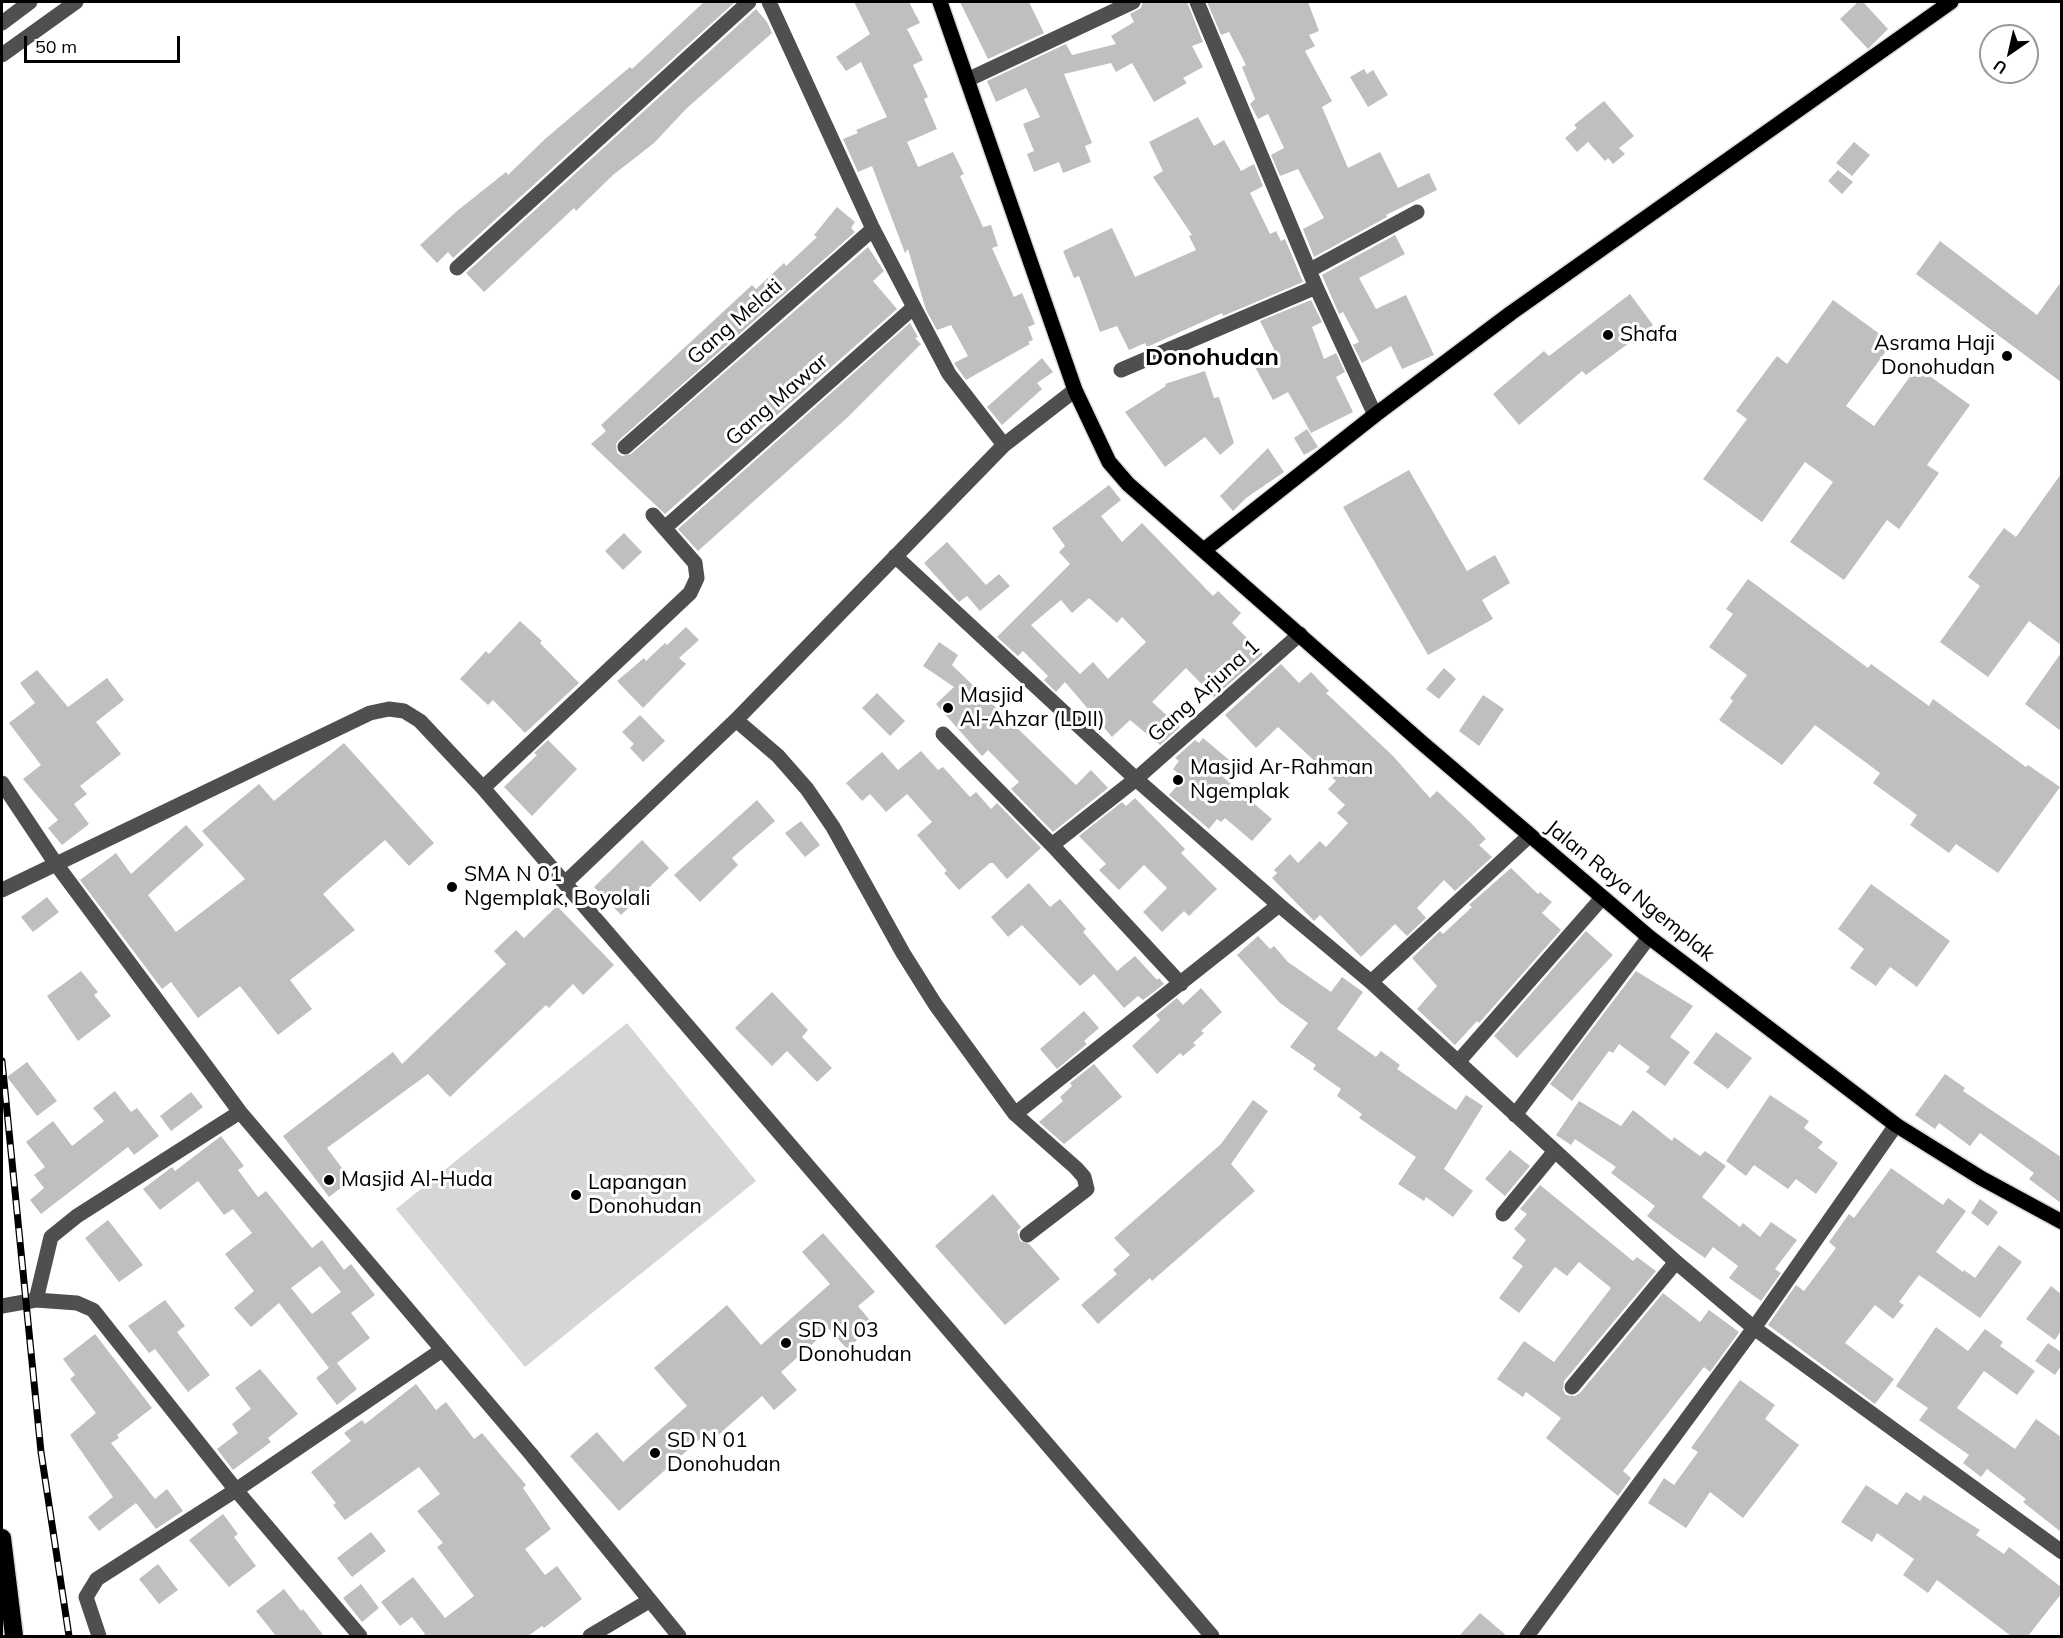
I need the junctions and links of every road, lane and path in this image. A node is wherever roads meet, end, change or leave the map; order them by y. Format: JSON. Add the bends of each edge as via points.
{"nodes":[{"id":1,"x":30,"y":2,"type":"edge"},
{"id":2,"x":76,"y":2,"type":"edge"},
{"id":3,"x":749,"y":2,"type":"edge"},
{"id":4,"x":769,"y":2,"type":"edge"},
{"id":5,"x":940,"y":2,"type":"edge"},
{"id":6,"x":1133,"y":2,"type":"edge"},
{"id":7,"x":1197,"y":2,"type":"edge"},
{"id":8,"x":1951,"y":2,"type":"edge"},
{"id":9,"x":2,"y":23,"type":"edge"},
{"id":10,"x":2,"y":56,"type":"edge"},
{"id":11,"x":967,"y":80,"type":"junction"},
{"id":12,"x":1417,"y":212,"type":"dead end"},
{"id":13,"x":873,"y":229,"type":"junction"},
{"id":14,"x":457,"y":268,"type":"dead end"},
{"id":15,"x":1310,"y":270,"type":"junction"},
{"id":16,"x":1317,"y":287,"type":"junction"},
{"id":17,"x":914,"y":307,"type":"junction"},
{"id":18,"x":1121,"y":370,"type":"dead end"},
{"id":19,"x":1075,"y":390,"type":"junction"},
{"id":20,"x":1375,"y":415,"type":"junction"},
{"id":21,"x":1004,"y":445,"type":"junction"},
{"id":22,"x":625,"y":447,"type":"dead end"},
{"id":23,"x":653,"y":515,"type":"dead end"},
{"id":24,"x":668,"y":525,"type":"dead end"},
{"id":25,"x":1204,"y":550,"type":"junction"},
{"id":26,"x":895,"y":556,"type":"junction"},
{"id":27,"x":1300,"y":634,"type":"junction"},
{"id":28,"x":736,"y":720,"type":"junction"},
{"id":29,"x":943,"y":734,"type":"dead end"},
{"id":30,"x":1136,"y":779,"type":"junction"},
{"id":31,"x":2,"y":783,"type":"edge"},
{"id":32,"x":483,"y":788,"type":"junction"},
{"id":33,"x":1529,"y":836,"type":"junction"},
{"id":34,"x":1052,"y":845,"type":"junction"},
{"id":35,"x":56,"y":864,"type":"junction"},
{"id":36,"x":565,"y":883,"type":"junction"},
{"id":37,"x":2,"y":890,"type":"edge"},
{"id":38,"x":1602,"y":898,"type":"junction"},
{"id":39,"x":1279,"y":906,"type":"junction"},
{"id":40,"x":1649,"y":937,"type":"junction"},
{"id":41,"x":1371,"y":982,"type":"junction"},
{"id":42,"x":1181,"y":984,"type":"junction"},
{"id":43,"x":1458,"y":1062,"type":"junction"},
{"id":44,"x":240,"y":1112,"type":"junction"},
{"id":45,"x":1015,"y":1114,"type":"junction"},
{"id":46,"x":1515,"y":1115,"type":"junction"},
{"id":47,"x":1896,"y":1125,"type":"junction"},
{"id":48,"x":1554,"y":1151,"type":"junction"},
{"id":49,"x":1503,"y":1214,"type":"dead end"},
{"id":50,"x":2061,"y":1222,"type":"edge"},
{"id":51,"x":1027,"y":1235,"type":"dead end"},
{"id":52,"x":1676,"y":1262,"type":"junction"},
{"id":53,"x":36,"y":1300,"type":"junction"},
{"id":54,"x":2,"y":1305,"type":"edge"},
{"id":55,"x":1754,"y":1328,"type":"junction"},
{"id":56,"x":442,"y":1350,"type":"junction"},
{"id":57,"x":1572,"y":1387,"type":"dead end"},
{"id":58,"x":236,"y":1490,"type":"junction"},
{"id":59,"x":2,"y":1538,"type":"edge"},
{"id":60,"x":2061,"y":1552,"type":"edge"},
{"id":61,"x":649,"y":1601,"type":"junction"},
{"id":62,"x":14,"y":1636,"type":"edge"},
{"id":63,"x":99,"y":1636,"type":"edge"},
{"id":64,"x":360,"y":1636,"type":"edge"},
{"id":65,"x":590,"y":1636,"type":"edge"},
{"id":66,"x":679,"y":1636,"type":"edge"},
{"id":67,"x":1212,"y":1636,"type":"edge"},
{"id":68,"x":1527,"y":1636,"type":"edge"}],
"edges":[{"from":1,"to":9,"type":"street"},
{"from":2,"to":10,"type":"street"},
{"from":3,"to":14,"type":"street"},
{"from":4,"to":13,"type":"street"},
{"from":5,"to":11,"type":"main road","name":"Jalan Raya Ngemplak"},
{"from":6,"to":11,"type":"street"},
{"from":7,"to":15,"type":"street"},
{"from":8,"to":20,"type":"main road"},
{"from":11,"to":19,"type":"main road","name":"Jalan Raya Ngemplak"},
{"from":12,"to":15,"type":"street"},
{"from":13,"to":17,"type":"street"},
{"from":13,"to":22,"type":"street","name":"Gang Melati"},
{"from":15,"to":16,"type":"street"},
{"from":16,"to":18,"type":"street"},
{"from":16,"to":20,"type":"street"},
{"from":17,"to":21,"type":"street","via":[[950,374]]},
{"from":17,"to":24,"type":"street","name":"Gang Mawar"},
{"from":19,"to":21,"type":"street"},
{"from":19,"to":25,"type":"main road","name":"Jalan Raya Ngemplak","via":[[1109,462],[1128,484]]},
{"from":20,"to":25,"type":"main road"},
{"from":21,"to":26,"type":"street"},
{"from":23,"to":32,"type":"street","via":[[695,563],[697,578],[690,593]]},
{"from":25,"to":27,"type":"main road","name":"Jalan Raya Ngemplak"},
{"from":26,"to":28,"type":"street"},
{"from":26,"to":30,"type":"street"},
{"from":27,"to":30,"type":"street","name":"Gang Arjuna 1"},
{"from":27,"to":33,"type":"main road","name":"Jalan Raya Ngemplak"},
{"from":28,"to":36,"type":"street"},
{"from":28,"to":45,"type":"street","via":[[778,756],[807,789],[935,1004]]},
{"from":29,"to":34,"type":"street"},
{"from":30,"to":34,"type":"street","name":"Gang Arjuna 1"},
{"from":30,"to":39,"type":"street"},
{"from":31,"to":35,"type":"street"},
{"from":32,"to":35,"type":"street","via":[[420,721],[404,711],[389,709],[370,713]]},
{"from":32,"to":36,"type":"street"},
{"from":33,"to":38,"type":"main road","name":"Jalan Raya Ngemplak"},
{"from":33,"to":41,"type":"street"},
{"from":34,"to":42,"type":"street"},
{"from":35,"to":37,"type":"street"},
{"from":35,"to":44,"type":"street"},
{"from":36,"to":67,"type":"street"},
{"from":38,"to":40,"type":"main road","name":"Jalan Raya Ngemplak"},
{"from":38,"to":43,"type":"street"},
{"from":39,"to":41,"type":"street"},
{"from":39,"to":42,"type":"street"},
{"from":40,"to":46,"type":"street"},
{"from":40,"to":47,"type":"main road","name":"Jalan Raya Ngemplak"},
{"from":41,"to":43,"type":"street"},
{"from":42,"to":45,"type":"street"},
{"from":43,"to":46,"type":"street"},
{"from":44,"to":53,"type":"street","via":[[77,1216],[51,1237]]},
{"from":44,"to":56,"type":"street"},
{"from":45,"to":51,"type":"street","via":[[1076,1168],[1087,1189]]},
{"from":46,"to":48,"type":"street"},
{"from":47,"to":50,"type":"main road","name":"Jalan Raya Ngemplak"},
{"from":47,"to":55,"type":"street"},
{"from":48,"to":49,"type":"street"},
{"from":48,"to":52,"type":"street"},
{"from":52,"to":55,"type":"street"},
{"from":52,"to":57,"type":"street"},
{"from":53,"to":54,"type":"street"},
{"from":53,"to":58,"type":"street","via":[[77,1303],[93,1311]]},
{"from":55,"to":60,"type":"street"},
{"from":55,"to":68,"type":"street"},
{"from":56,"to":58,"type":"street"},
{"from":56,"to":61,"type":"street"},
{"from":58,"to":63,"type":"street","via":[[97,1579],[86,1597]]},
{"from":58,"to":64,"type":"street"},
{"from":59,"to":62,"type":"highway"},
{"from":61,"to":65,"type":"street"},
{"from":61,"to":66,"type":"street"}]}
